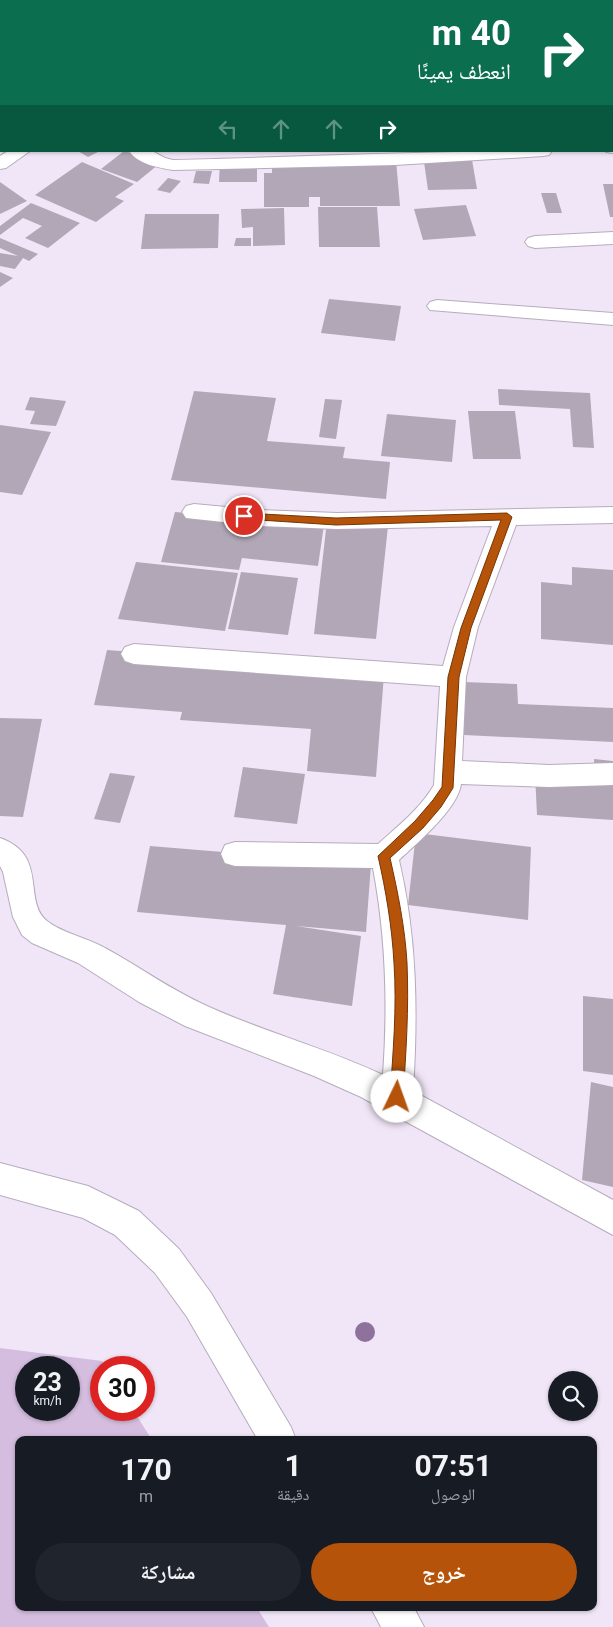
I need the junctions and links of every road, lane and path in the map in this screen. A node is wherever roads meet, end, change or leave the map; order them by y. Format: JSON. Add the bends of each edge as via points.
{"nodes":[{"id":1,"x":19,"y":152,"type":"edge"},
{"id":2,"x":143,"y":152,"type":"edge"},
{"id":3,"x":527,"y":152,"type":"edge"},
{"id":4,"x":161,"y":156,"type":"edge"},
{"id":5,"x":0,"y":164,"type":"edge"},
{"id":6,"x":613,"y":238,"type":"edge"},
{"id":7,"x":535,"y":242,"type":"dead end"},
{"id":8,"x":437,"y":306,"type":"dead end"},
{"id":9,"x":613,"y":319,"type":"edge"},
{"id":10,"x":194,"y":512,"type":"dead end"},
{"id":11,"x":613,"y":515,"type":"edge"},
{"id":12,"x":507,"y":517,"type":"junction"},
{"id":13,"x":134,"y":654,"type":"dead end"},
{"id":14,"x":453,"y":677,"type":"junction"},
{"id":15,"x":448,"y":772,"type":"junction"},
{"id":16,"x":613,"y":774,"type":"edge"},
{"id":17,"x":0,"y":850,"type":"edge"},
{"id":18,"x":235,"y":854,"type":"dead end"},
{"id":19,"x":384,"y":856,"type":"junction"},
{"id":20,"x":397,"y":1097,"type":"junction"},
{"id":21,"x":0,"y":1179,"type":"edge"},
{"id":22,"x":613,"y":1218,"type":"edge"},
{"id":23,"x":276,"y":1436,"type":"edge"},
{"id":24,"x":393,"y":1611,"type":"edge"},
{"id":25,"x":404,"y":1627,"type":"edge"}],
"edges":[{"from":1,"to":5,"type":"street"},
{"from":2,"to":4,"type":"street"},
{"from":3,"to":4,"type":"street","via":[[395,160],[202,165],[166,165]]},
{"from":6,"to":7,"type":"street"},
{"from":8,"to":9,"type":"street"},
{"from":10,"to":12,"type":"street","via":[[336,521]]},
{"from":11,"to":12,"type":"street"},
{"from":12,"to":14,"type":"street","via":[[466,628]]},
{"from":13,"to":14,"type":"street"},
{"from":14,"to":15,"type":"street"},
{"from":15,"to":16,"type":"street","via":[[549,776]]},
{"from":15,"to":19,"type":"street","via":[[447,788],[437,804]]},
{"from":17,"to":20,"type":"street","via":[[10,854],[15,863],[23,906],[35,930],[78,949],[172,1005],[209,1023],[340,1071]]},
{"from":18,"to":19,"type":"street"},
{"from":19,"to":20,"type":"street","via":[[400,962],[402,1020]]},
{"from":20,"to":22,"type":"street"},
{"from":21,"to":23,"type":"street","via":[[88,1203],[134,1229],[168,1261],[199,1305]]},
{"from":24,"to":25,"type":"street"}]}
